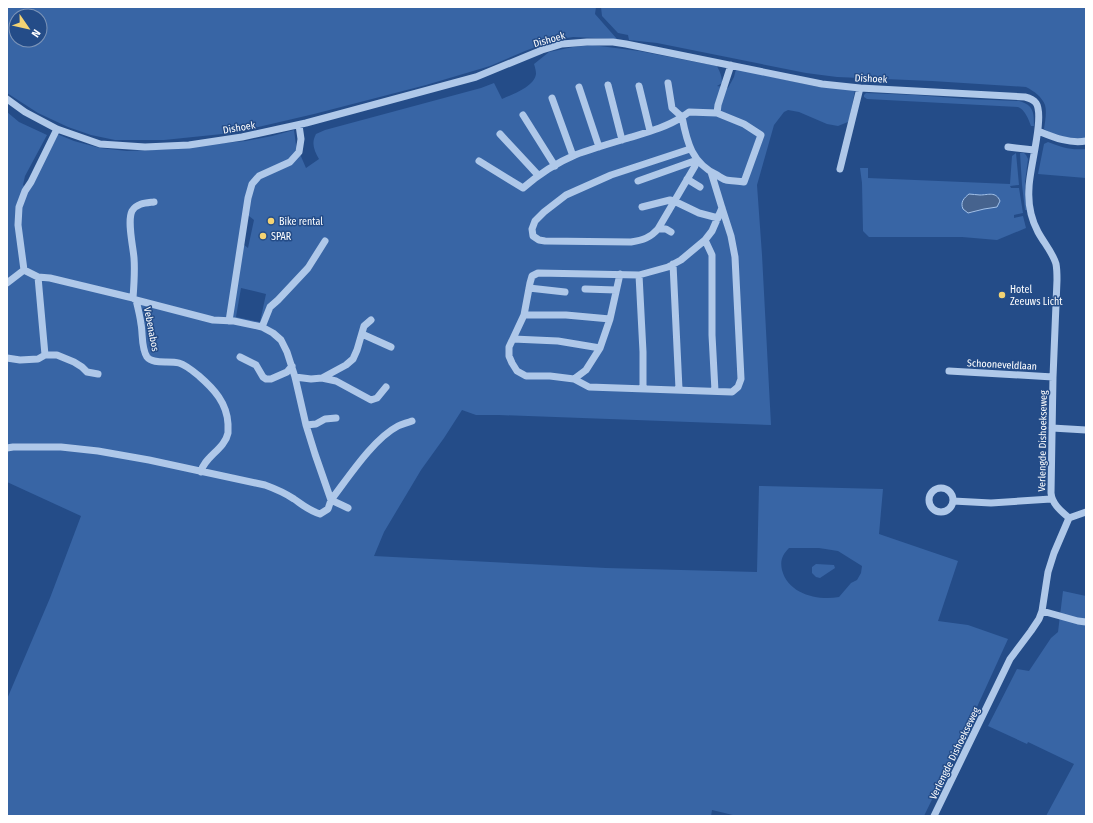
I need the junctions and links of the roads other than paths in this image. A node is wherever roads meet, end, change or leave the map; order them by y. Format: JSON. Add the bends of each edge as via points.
{"nodes":[{"id":1,"x":731,"y":65,"type":"junction"},
{"id":2,"x":668,"y":83,"type":"dead end"},
{"id":3,"x":608,"y":85,"type":"dead end"},
{"id":4,"x":638,"y":86,"type":"dead end"},
{"id":5,"x":579,"y":87,"type":"dead end"},
{"id":6,"x":860,"y":88,"type":"junction"},
{"id":7,"x":552,"y":98,"type":"dead end"},
{"id":8,"x":7,"y":99,"type":"edge"},
{"id":9,"x":717,"y":113,"type":"junction"},
{"id":10,"x":523,"y":115,"type":"dead end"},
{"id":11,"x":682,"y":117,"type":"junction"},
{"id":12,"x":299,"y":125,"type":"junction"},
{"id":13,"x":56,"y":129,"type":"junction"},
{"id":14,"x":650,"y":131,"type":"junction"},
{"id":15,"x":1038,"y":131,"type":"junction"},
{"id":16,"x":500,"y":134,"type":"dead end"},
{"id":17,"x":622,"y":140,"type":"junction"},
{"id":18,"x":1086,"y":141,"type":"edge"},
{"id":19,"x":599,"y":147,"type":"junction"},
{"id":20,"x":1008,"y":147,"type":"dead end"},
{"id":21,"x":690,"y":149,"type":"junction"},
{"id":22,"x":1034,"y":150,"type":"junction"},
{"id":23,"x":573,"y":156,"type":"junction"},
{"id":24,"x":478,"y":160,"type":"dead end"},
{"id":25,"x":697,"y":160,"type":"junction"},
{"id":26,"x":555,"y":166,"type":"junction"},
{"id":27,"x":840,"y":169,"type":"dead end"},
{"id":28,"x":712,"y":172,"type":"junction"},
{"id":29,"x":538,"y":175,"type":"junction"},
{"id":30,"x":687,"y":179,"type":"junction"},
{"id":31,"x":638,"y":181,"type":"dead end"},
{"id":32,"x":700,"y":187,"type":"dead end"},
{"id":33,"x":674,"y":201,"type":"junction"},
{"id":34,"x":154,"y":202,"type":"dead end"},
{"id":35,"x":642,"y":206,"type":"dead end"},
{"id":36,"x":722,"y":208,"type":"junction"},
{"id":37,"x":718,"y":218,"type":"junction"},
{"id":38,"x":658,"y":229,"type":"junction"},
{"id":39,"x":671,"y":232,"type":"dead end"},
{"id":40,"x":705,"y":240,"type":"junction"},
{"id":41,"x":325,"y":241,"type":"dead end"},
{"id":42,"x":673,"y":264,"type":"junction"},
{"id":43,"x":24,"y":270,"type":"junction"},
{"id":44,"x":620,"y":274,"type":"junction"},
{"id":45,"x":639,"y":274,"type":"junction"},
{"id":46,"x":38,"y":277,"type":"junction"},
{"id":47,"x":7,"y":283,"type":"edge"},
{"id":48,"x":529,"y":288,"type":"junction"},
{"id":49,"x":585,"y":289,"type":"dead end"},
{"id":50,"x":616,"y":290,"type":"junction"},
{"id":51,"x":565,"y":292,"type":"dead end"},
{"id":52,"x":135,"y":299,"type":"junction"},
{"id":53,"x":524,"y":315,"type":"junction"},
{"id":54,"x":610,"y":319,"type":"junction"},
{"id":55,"x":371,"y":320,"type":"dead end"},
{"id":56,"x":229,"y":321,"type":"junction"},
{"id":57,"x":262,"y":327,"type":"junction"},
{"id":58,"x":362,"y":334,"type":"junction"},
{"id":59,"x":513,"y":339,"type":"junction"},
{"id":60,"x":391,"y":347,"type":"dead end"},
{"id":61,"x":600,"y":348,"type":"junction"},
{"id":62,"x":45,"y":355,"type":"junction"},
{"id":63,"x":240,"y":357,"type":"dead end"},
{"id":64,"x":7,"y":358,"type":"edge"},
{"id":65,"x":292,"y":366,"type":"junction"},
{"id":66,"x":949,"y":372,"type":"dead end"},
{"id":67,"x":98,"y":374,"type":"dead end"},
{"id":68,"x":295,"y":377,"type":"junction"},
{"id":69,"x":1053,"y":377,"type":"junction"},
{"id":70,"x":322,"y":378,"type":"junction"},
{"id":71,"x":574,"y":379,"type":"junction"},
{"id":72,"x":386,"y":387,"type":"dead end"},
{"id":73,"x":643,"y":388,"type":"junction"},
{"id":74,"x":679,"y":389,"type":"junction"},
{"id":75,"x":715,"y":391,"type":"junction"},
{"id":76,"x":336,"y":418,"type":"dead end"},
{"id":77,"x":412,"y":421,"type":"dead end"},
{"id":78,"x":306,"y":424,"type":"junction"},
{"id":79,"x":1052,"y":428,"type":"junction"},
{"id":80,"x":1086,"y":430,"type":"edge"},
{"id":81,"x":7,"y":448,"type":"edge"},
{"id":82,"x":202,"y":472,"type":"junction"},
{"id":83,"x":1051,"y":499,"type":"junction"},
{"id":84,"x":331,"y":500,"type":"junction"},
{"id":85,"x":953,"y":501,"type":"dead end"},
{"id":86,"x":348,"y":508,"type":"dead end"},
{"id":87,"x":1086,"y":512,"type":"edge"},
{"id":88,"x":1069,"y":518,"type":"junction"},
{"id":89,"x":1042,"y":611,"type":"junction"},
{"id":90,"x":1086,"y":622,"type":"edge"},
{"id":91,"x":934,"y":816,"type":"edge"}],
"edges":[{"from":1,"to":6,"type":"street","name":"Dishoek","via":[[822,84]]},
{"from":1,"to":9,"type":"street"},
{"from":1,"to":12,"type":"street","name":"Dishoek","via":[[620,43],[562,44],[476,77]]},
{"from":2,"to":11,"type":"street","via":[[672,108]]},
{"from":3,"to":17,"type":"street"},
{"from":4,"to":14,"type":"street"},
{"from":5,"to":19,"type":"street"},
{"from":6,"to":15,"type":"street","name":"Dishoek","via":[[1025,97],[1036,104]]},
{"from":6,"to":27,"type":"street"},
{"from":7,"to":23,"type":"street"},
{"from":8,"to":13,"type":"street","name":"Dishoek"},
{"from":9,"to":11,"type":"street","via":[[689,112]]},
{"from":9,"to":28,"type":"street","via":[[744,124],[761,135],[744,182],[726,180]]},
{"from":10,"to":26,"type":"street"},
{"from":11,"to":14,"type":"street","via":[[674,123]]},
{"from":11,"to":21,"type":"street"},
{"from":12,"to":13,"type":"street","name":"Dishoek","via":[[189,145],[145,147],[100,144]]},
{"from":12,"to":56,"type":"street","via":[[299,152],[290,162],[259,176],[252,184]]},
{"from":13,"to":43,"type":"street","via":[[19,207],[18,225]]},
{"from":14,"to":17,"type":"street"},
{"from":15,"to":18,"type":"street","via":[[1064,141]]},
{"from":15,"to":22,"type":"street","name":"Verlengde Dishoekseweg"},
{"from":16,"to":29,"type":"street"},
{"from":17,"to":19,"type":"street"},
{"from":19,"to":23,"type":"street"},
{"from":20,"to":22,"type":"street"},
{"from":21,"to":25,"type":"street"},
{"from":21,"to":38,"type":"street","via":[[611,175],[566,195],[544,212],[532,229],[533,236],[545,241],[632,242],[652,236]]},
{"from":22,"to":69,"type":"street","name":"Verlengde Dishoekseweg","via":[[1029,188],[1031,212],[1056,265]]},
{"from":23,"to":26,"type":"street"},
{"from":24,"to":29,"type":"street","via":[[523,188]]},
{"from":25,"to":28,"type":"street"},
{"from":25,"to":30,"type":"street"},
{"from":25,"to":31,"type":"street"},
{"from":26,"to":29,"type":"street"},
{"from":28,"to":36,"type":"street"},
{"from":30,"to":32,"type":"street"},
{"from":30,"to":33,"type":"street"},
{"from":33,"to":35,"type":"street"},
{"from":33,"to":37,"type":"street","via":[[699,213]]},
{"from":33,"to":38,"type":"street"},
{"from":34,"to":52,"type":"street","name":"Vebenabos","via":[[139,204],[131,217]]},
{"from":36,"to":37,"type":"street"},
{"from":36,"to":75,"type":"street","via":[[735,257],[741,379],[738,387],[732,392]]},
{"from":37,"to":40,"type":"street"},
{"from":38,"to":39,"type":"street"},
{"from":40,"to":42,"type":"street"},
{"from":40,"to":75,"type":"street","via":[[712,255]]},
{"from":41,"to":57,"type":"street","via":[[308,268],[270,307]]},
{"from":42,"to":45,"type":"street"},
{"from":42,"to":74,"type":"street"},
{"from":43,"to":46,"type":"street","name":"Vebenabos"},
{"from":43,"to":47,"type":"street"},
{"from":44,"to":45,"type":"street"},
{"from":44,"to":48,"type":"street","via":[[538,273],[532,276]]},
{"from":44,"to":50,"type":"street"},
{"from":45,"to":73,"type":"street"},
{"from":46,"to":52,"type":"street","name":"Vebenabos"},
{"from":46,"to":62,"type":"street"},
{"from":48,"to":51,"type":"street"},
{"from":48,"to":53,"type":"street"},
{"from":49,"to":50,"type":"street"},
{"from":50,"to":54,"type":"street"},
{"from":52,"to":56,"type":"street","name":"Vebenabos","via":[[213,320]]},
{"from":52,"to":82,"type":"street","name":"Vebenabos","via":[[144,350],[148,358],[154,361],[179,363],[204,381],[224,404],[228,432],[225,442],[203,466]]},
{"from":53,"to":54,"type":"street"},
{"from":53,"to":59,"type":"street"},
{"from":54,"to":61,"type":"street"},
{"from":55,"to":58,"type":"street","via":[[364,326]]},
{"from":56,"to":57,"type":"street","name":"Vebenabos"},
{"from":57,"to":65,"type":"street","name":"Vebenabos","via":[[281,340]]},
{"from":58,"to":60,"type":"street"},
{"from":58,"to":70,"type":"street","via":[[353,359]]},
{"from":59,"to":61,"type":"street","via":[[558,341]]},
{"from":59,"to":71,"type":"street","via":[[509,356],[517,371],[526,376]]},
{"from":61,"to":71,"type":"street","via":[[586,370]]},
{"from":62,"to":64,"type":"street","via":[[38,359]]},
{"from":62,"to":67,"type":"street","via":[[57,355],[74,362],[87,372]]},
{"from":63,"to":65,"type":"street","via":[[256,365],[266,379],[287,372]]},
{"from":65,"to":68,"type":"street","name":"Vebenabos"},
{"from":66,"to":69,"type":"street","name":"Schooneveldlaan"},
{"from":68,"to":70,"type":"street"},
{"from":68,"to":78,"type":"street","name":"Vebenabos"},
{"from":69,"to":79,"type":"street","name":"Verlengde Dishoekseweg"},
{"from":70,"to":72,"type":"street","via":[[336,382],[371,400],[377,398]]},
{"from":71,"to":73,"type":"street","via":[[589,386]]},
{"from":73,"to":74,"type":"street"},
{"from":74,"to":75,"type":"street"},
{"from":76,"to":78,"type":"street"},
{"from":77,"to":84,"type":"street","via":[[398,426],[369,450]]},
{"from":78,"to":84,"type":"street","name":"Vebenabos"},
{"from":79,"to":80,"type":"street"},
{"from":79,"to":83,"type":"street","name":"Verlengde Dishoekseweg"},
{"from":81,"to":82,"type":"street","via":[[61,447],[98,451]]},
{"from":82,"to":84,"type":"street","via":[[279,490],[320,514],[328,509]]},
{"from":83,"to":85,"type":"street","via":[[991,503]]},
{"from":83,"to":88,"type":"street","name":"Verlengde Dishoekseweg"},
{"from":84,"to":86,"type":"street"},
{"from":87,"to":88,"type":"street"},
{"from":88,"to":89,"type":"street","name":"Verlengde Dishoekseweg","via":[[1048,572]]},
{"from":89,"to":90,"type":"street"},
{"from":89,"to":91,"type":"street","name":"Verlengde Dishoekseweg","via":[[1036,625],[1010,659]]}]}
